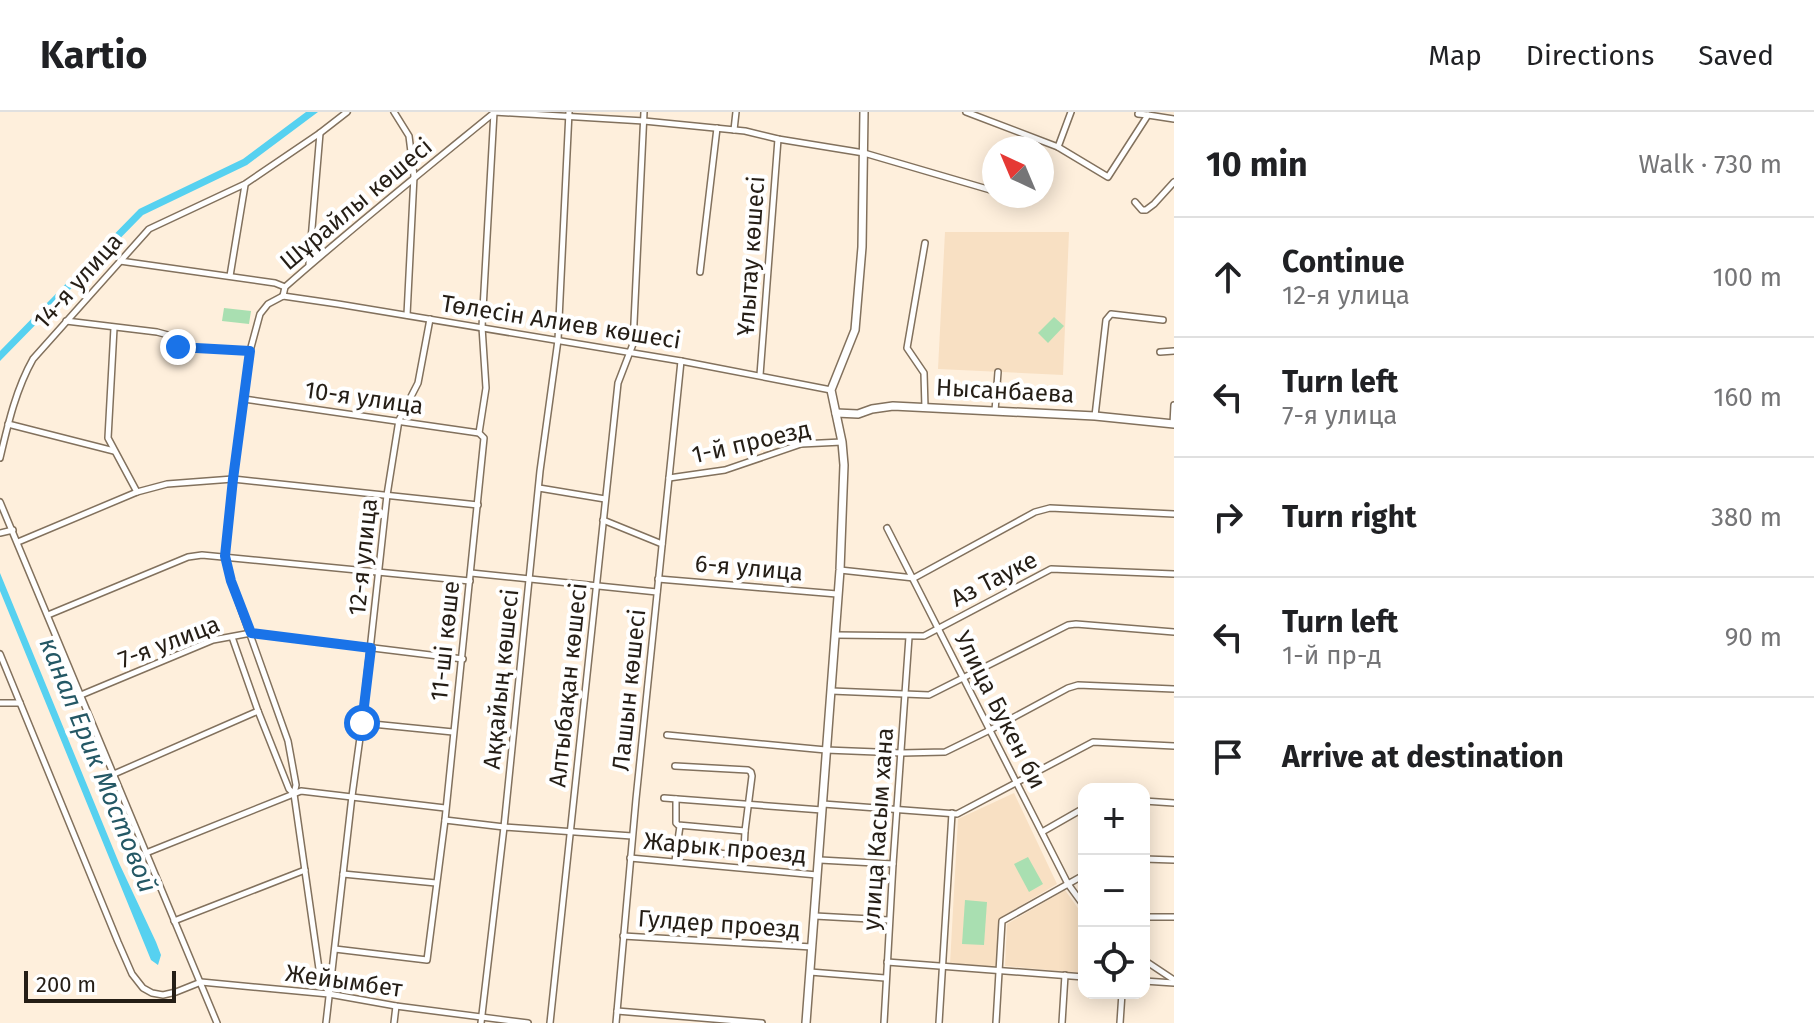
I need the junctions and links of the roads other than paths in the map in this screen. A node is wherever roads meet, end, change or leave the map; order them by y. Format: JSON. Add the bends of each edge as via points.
{"nodes":[{"id":1,"x":347,"y":112,"type":"edge"},
{"id":2,"x":394,"y":112,"type":"edge"},
{"id":3,"x":494,"y":112,"type":"edge"},
{"id":4,"x":644,"y":112,"type":"edge"},
{"id":5,"x":736,"y":112,"type":"edge"},
{"id":6,"x":864,"y":112,"type":"edge"},
{"id":7,"x":966,"y":112,"type":"edge"},
{"id":8,"x":1071,"y":112,"type":"edge"},
{"id":9,"x":569,"y":114,"type":"edge"},
{"id":10,"x":1138,"y":114,"type":"edge"},
{"id":11,"x":1148,"y":115,"type":"junction"},
{"id":12,"x":1174,"y":119,"type":"edge"},
{"id":13,"x":644,"y":121,"type":"junction"},
{"id":14,"x":717,"y":128,"type":"junction"},
{"id":15,"x":734,"y":130,"type":"junction"},
{"id":16,"x":320,"y":133,"type":"junction"},
{"id":17,"x":778,"y":139,"type":"junction"},
{"id":18,"x":1058,"y":147,"type":"junction"},
{"id":19,"x":864,"y":153,"type":"junction"},
{"id":20,"x":414,"y":176,"type":"junction"},
{"id":21,"x":1174,"y":182,"type":"edge"},
{"id":22,"x":245,"y":184,"type":"junction"},
{"id":23,"x":982,"y":187,"type":"edge"},
{"id":24,"x":1135,"y":202,"type":"dead end"},
{"id":25,"x":925,"y":243,"type":"dead end"},
{"id":26,"x":120,"y":261,"type":"junction"},
{"id":27,"x":309,"y":265,"type":"junction"},
{"id":28,"x":700,"y":272,"type":"dead end"},
{"id":29,"x":230,"y":276,"type":"junction"},
{"id":30,"x":285,"y":287,"type":"junction"},
{"id":31,"x":283,"y":296,"type":"junction"},
{"id":32,"x":407,"y":315,"type":"junction"},
{"id":33,"x":430,"y":319,"type":"junction"},
{"id":34,"x":1163,"y":320,"type":"dead end"},
{"id":35,"x":65,"y":321,"type":"junction"},
{"id":36,"x":482,"y":327,"type":"junction"},
{"id":37,"x":114,"y":328,"type":"junction"},
{"id":38,"x":558,"y":340,"type":"junction"},
{"id":39,"x":250,"y":351,"type":"junction"},
{"id":40,"x":1174,"y":351,"type":"edge"},
{"id":41,"x":1160,"y":352,"type":"dead end"},
{"id":42,"x":629,"y":353,"type":"junction"},
{"id":43,"x":681,"y":361,"type":"junction"},
{"id":44,"x":998,"y":372,"type":"dead end"},
{"id":45,"x":760,"y":375,"type":"junction"},
{"id":46,"x":831,"y":390,"type":"junction"},
{"id":47,"x":244,"y":399,"type":"junction"},
{"id":48,"x":1174,"y":405,"type":"edge"},
{"id":49,"x":925,"y":408,"type":"junction"},
{"id":50,"x":995,"y":411,"type":"junction"},
{"id":51,"x":836,"y":413,"type":"junction"},
{"id":52,"x":1095,"y":416,"type":"junction"},
{"id":53,"x":399,"y":420,"type":"junction"},
{"id":54,"x":8,"y":424,"type":"junction"},
{"id":55,"x":1174,"y":424,"type":"edge"},
{"id":56,"x":479,"y":433,"type":"junction"},
{"id":57,"x":842,"y":442,"type":"junction"},
{"id":58,"x":115,"y":452,"type":"junction"},
{"id":59,"x":0,"y":458,"type":"edge"},
{"id":60,"x":669,"y":478,"type":"junction"},
{"id":61,"x":233,"y":479,"type":"junction"},
{"id":62,"x":539,"y":488,"type":"junction"},
{"id":63,"x":137,"y":492,"type":"junction"},
{"id":64,"x":387,"y":495,"type":"junction"},
{"id":65,"x":605,"y":499,"type":"junction"},
{"id":66,"x":0,"y":502,"type":"edge"},
{"id":67,"x":478,"y":505,"type":"junction"},
{"id":68,"x":1174,"y":514,"type":"edge"},
{"id":69,"x":603,"y":520,"type":"junction"},
{"id":70,"x":887,"y":528,"type":"dead end"},
{"id":71,"x":13,"y":530,"type":"junction"},
{"id":72,"x":0,"y":533,"type":"edge"},
{"id":73,"x":18,"y":542,"type":"junction"},
{"id":74,"x":662,"y":544,"type":"junction"},
{"id":75,"x":225,"y":556,"type":"junction"},
{"id":76,"x":840,"y":570,"type":"junction"},
{"id":77,"x":379,"y":571,"type":"junction"},
{"id":78,"x":471,"y":573,"type":"junction"},
{"id":79,"x":1174,"y":574,"type":"edge"},
{"id":80,"x":914,"y":578,"type":"junction"},
{"id":81,"x":530,"y":579,"type":"junction"},
{"id":82,"x":658,"y":579,"type":"junction"},
{"id":83,"x":470,"y":581,"type":"junction"},
{"id":84,"x":596,"y":587,"type":"junction"},
{"id":85,"x":657,"y":592,"type":"junction"},
{"id":86,"x":837,"y":594,"type":"junction"},
{"id":87,"x":48,"y":615,"type":"junction"},
{"id":88,"x":939,"y":629,"type":"junction"},
{"id":89,"x":1174,"y":632,"type":"edge"},
{"id":90,"x":251,"y":633,"type":"junction"},
{"id":91,"x":835,"y":635,"type":"junction"},
{"id":92,"x":232,"y":637,"type":"junction"},
{"id":93,"x":909,"y":637,"type":"junction"},
{"id":94,"x":371,"y":648,"type":"junction"},
{"id":95,"x":0,"y":654,"type":"edge"},
{"id":96,"x":463,"y":659,"type":"junction"},
{"id":97,"x":2,"y":664,"type":"edge"},
{"id":98,"x":963,"y":677,"type":"junction"},
{"id":99,"x":1174,"y":689,"type":"edge"},
{"id":100,"x":831,"y":691,"type":"junction"},
{"id":101,"x":904,"y":694,"type":"junction"},
{"id":102,"x":81,"y":696,"type":"junction"},
{"id":103,"x":0,"y":703,"type":"edge"},
{"id":104,"x":20,"y":703,"type":"junction"},
{"id":105,"x":258,"y":711,"type":"junction"},
{"id":106,"x":362,"y":723,"type":"junction"},
{"id":107,"x":990,"y":730,"type":"junction"},
{"id":108,"x":453,"y":732,"type":"junction"},
{"id":109,"x":667,"y":735,"type":"dead end"},
{"id":110,"x":1174,"y":746,"type":"edge"},
{"id":111,"x":826,"y":750,"type":"junction"},
{"id":112,"x":902,"y":753,"type":"junction"},
{"id":113,"x":675,"y":766,"type":"dead end"},
{"id":114,"x":114,"y":774,"type":"junction"},
{"id":115,"x":1017,"y":783,"type":"junction"},
{"id":116,"x":294,"y":794,"type":"junction"},
{"id":117,"x":352,"y":796,"type":"junction"},
{"id":118,"x":664,"y":798,"type":"dead end"},
{"id":119,"x":676,"y":799,"type":"junction"},
{"id":120,"x":1150,"y":801,"type":"edge"},
{"id":121,"x":1174,"y":803,"type":"edge"},
{"id":122,"x":748,"y":804,"type":"junction"},
{"id":123,"x":823,"y":807,"type":"junction"},
{"id":124,"x":445,"y":808,"type":"junction"},
{"id":125,"x":897,"y":809,"type":"junction"},
{"id":126,"x":1078,"y":811,"type":"edge"},
{"id":127,"x":952,"y":813,"type":"junction"},
{"id":128,"x":445,"y":820,"type":"junction"},
{"id":129,"x":680,"y":826,"type":"junction"},
{"id":130,"x":504,"y":827,"type":"junction"},
{"id":131,"x":571,"y":831,"type":"junction"},
{"id":132,"x":745,"y":831,"type":"junction"},
{"id":133,"x":1042,"y":832,"type":"junction"},
{"id":134,"x":632,"y":836,"type":"junction"},
{"id":135,"x":683,"y":850,"type":"dead end"},
{"id":136,"x":146,"y":853,"type":"junction"},
{"id":137,"x":630,"y":858,"type":"junction"},
{"id":138,"x":1150,"y":859,"type":"edge"},
{"id":139,"x":820,"y":860,"type":"junction"},
{"id":140,"x":1174,"y":860,"type":"edge"},
{"id":141,"x":675,"y":861,"type":"junction"},
{"id":142,"x":893,"y":864,"type":"junction"},
{"id":143,"x":305,"y":870,"type":"junction"},
{"id":144,"x":343,"y":874,"type":"junction"},
{"id":145,"x":817,"y":875,"type":"junction"},
{"id":146,"x":1078,"y":878,"type":"edge"},
{"id":147,"x":436,"y":883,"type":"junction"},
{"id":148,"x":1068,"y":884,"type":"junction"},
{"id":149,"x":1078,"y":898,"type":"edge"},
{"id":150,"x":815,"y":916,"type":"junction"},
{"id":151,"x":1150,"y":917,"type":"edge"},
{"id":152,"x":1174,"y":917,"type":"edge"},
{"id":153,"x":889,"y":920,"type":"junction"},
{"id":154,"x":174,"y":921,"type":"junction"},
{"id":155,"x":623,"y":936,"type":"junction"},
{"id":156,"x":812,"y":947,"type":"junction"},
{"id":157,"x":335,"y":949,"type":"junction"},
{"id":158,"x":887,"y":962,"type":"junction"},
{"id":159,"x":1150,"y":964,"type":"edge"},
{"id":160,"x":942,"y":966,"type":"junction"},
{"id":161,"x":998,"y":970,"type":"junction"},
{"id":162,"x":810,"y":972,"type":"junction"},
{"id":163,"x":1065,"y":975,"type":"junction"},
{"id":164,"x":1078,"y":976,"type":"edge"},
{"id":165,"x":885,"y":978,"type":"junction"},
{"id":166,"x":1150,"y":981,"type":"edge"},
{"id":167,"x":201,"y":982,"type":"junction"},
{"id":168,"x":1174,"y":982,"type":"edge"},
{"id":169,"x":329,"y":994,"type":"junction"},
{"id":170,"x":1122,"y":999,"type":"edge"},
{"id":171,"x":396,"y":1006,"type":"junction"},
{"id":172,"x":617,"y":1011,"type":"junction"},
{"id":173,"x":481,"y":1020,"type":"edge"},
{"id":174,"x":217,"y":1023,"type":"edge"},
{"id":175,"x":326,"y":1023,"type":"edge"},
{"id":176,"x":394,"y":1023,"type":"edge"},
{"id":177,"x":528,"y":1023,"type":"edge"},
{"id":178,"x":550,"y":1023,"type":"edge"},
{"id":179,"x":616,"y":1023,"type":"edge"},
{"id":180,"x":762,"y":1023,"type":"edge"},
{"id":181,"x":806,"y":1023,"type":"edge"},
{"id":182,"x":884,"y":1023,"type":"edge"},
{"id":183,"x":939,"y":1023,"type":"edge"},
{"id":184,"x":996,"y":1023,"type":"edge"},
{"id":185,"x":1062,"y":1023,"type":"edge"},
{"id":186,"x":1120,"y":1023,"type":"edge"}],
"edges":[{"from":1,"to":16,"type":"street","name":"14-я улица"},
{"from":2,"to":20,"type":"street","via":[[409,136]]},
{"from":3,"to":9,"type":"street"},
{"from":3,"to":20,"type":"street","name":"Шұрайлы көшесі"},
{"from":3,"to":36,"type":"street","name":"11-ші көше"},
{"from":4,"to":13,"type":"street","name":"Алтыбақан көшесі"},
{"from":5,"to":15,"type":"street"},
{"from":6,"to":19,"type":"street"},
{"from":7,"to":18,"type":"street"},
{"from":8,"to":18,"type":"street"},
{"from":9,"to":13,"type":"street"},
{"from":9,"to":38,"type":"street","name":"Аққайың көшесі"},
{"from":10,"to":11,"type":"street"},
{"from":11,"to":12,"type":"street"},
{"from":11,"to":18,"type":"street","via":[[1108,177]]},
{"from":13,"to":14,"type":"street"},
{"from":13,"to":42,"type":"street","name":"Алтыбақан көшесі"},
{"from":14,"to":15,"type":"street"},
{"from":14,"to":28,"type":"street"},
{"from":15,"to":17,"type":"street"},
{"from":16,"to":22,"type":"street","name":"14-я улица"},
{"from":16,"to":27,"type":"street"},
{"from":17,"to":19,"type":"street"},
{"from":17,"to":45,"type":"street","name":"Ұлытау көшесi"},
{"from":19,"to":23,"type":"street"},
{"from":19,"to":46,"type":"street","via":[[856,327]]},
{"from":20,"to":27,"type":"street","name":"Шұрайлы көшесі"},
{"from":20,"to":32,"type":"street"},
{"from":21,"to":24,"type":"street","via":[[1146,210]]},
{"from":22,"to":26,"type":"street","name":"14-я улица","via":[[149,229]]},
{"from":22,"to":29,"type":"street"},
{"from":25,"to":49,"type":"street","via":[[907,348],[924,373]]},
{"from":26,"to":29,"type":"street"},
{"from":26,"to":35,"type":"street","name":"14-я улица"},
{"from":27,"to":30,"type":"street","name":"Шұрайлы көшесі"},
{"from":29,"to":30,"type":"street"},
{"from":30,"to":31,"type":"street","name":"Шұрайлы көшесі"},
{"from":31,"to":32,"type":"street","name":"Төлесін Алиев көшесі"},
{"from":31,"to":39,"type":"street","via":[[260,314]]},
{"from":32,"to":33,"type":"street","name":"Төлесін Алиев көшесі"},
{"from":33,"to":36,"type":"street","name":"Төлесін Алиев көшесі"},
{"from":33,"to":53,"type":"street","name":"12-я улица","via":[[418,383]]},
{"from":34,"to":52,"type":"street","via":[[1111,314],[1106,320]]},
{"from":35,"to":37,"type":"street"},
{"from":35,"to":54,"type":"street","name":"14-я улица","via":[[24,375]]},
{"from":36,"to":38,"type":"street","name":"Төлесін Алиев көшесі"},
{"from":36,"to":56,"type":"street","name":"11-ші көше","via":[[486,388]]},
{"from":37,"to":39,"type":"street","via":[[168,335],[178,347]]},
{"from":37,"to":58,"type":"street","via":[[108,438]]},
{"from":38,"to":42,"type":"street","name":"Төлесін Алиев көшесі"},
{"from":38,"to":62,"type":"street","name":"Аққайың көшесі"},
{"from":39,"to":47,"type":"street"},
{"from":40,"to":41,"type":"street"},
{"from":42,"to":43,"type":"street","name":"Төлесін Алиев көшесі"},
{"from":42,"to":65,"type":"street","name":"Алтыбақан көшесі","via":[[618,383]]},
{"from":43,"to":45,"type":"street","name":"Төлесін Алиев көшесі"},
{"from":43,"to":60,"type":"street","name":"Лашын көшесі"},
{"from":44,"to":50,"type":"street"},
{"from":45,"to":46,"type":"street","name":"Төлесін Алиев көшесі"},
{"from":46,"to":51,"type":"street"},
{"from":47,"to":53,"type":"street","name":"10-я улица"},
{"from":47,"to":61,"type":"street"},
{"from":48,"to":55,"type":"street"},
{"from":49,"to":50,"type":"street","name":"Нысанбаева"},
{"from":49,"to":51,"type":"street","name":"Нысанбаева"},
{"from":50,"to":52,"type":"street","name":"Нысанбаева"},
{"from":51,"to":57,"type":"street"},
{"from":52,"to":55,"type":"street","name":"Нысанбаева"},
{"from":53,"to":56,"type":"street","name":"10-я улица"},
{"from":53,"to":64,"type":"street","name":"12-я улица"},
{"from":54,"to":58,"type":"street"},
{"from":54,"to":59,"type":"street","name":"14-я улица"},
{"from":56,"to":67,"type":"street","name":"11-ші көше","via":[[484,438]]},
{"from":57,"to":60,"type":"street","name":"1-й проезд","via":[[801,444],[725,470]]},
{"from":57,"to":76,"type":"street"},
{"from":58,"to":63,"type":"street"},
{"from":60,"to":74,"type":"street","name":"Лашын көшесі"},
{"from":61,"to":63,"type":"street"},
{"from":61,"to":64,"type":"street"},
{"from":61,"to":75,"type":"street"},
{"from":62,"to":65,"type":"street"},
{"from":62,"to":81,"type":"street","name":"Аққайың көшесі"},
{"from":63,"to":73,"type":"street"},
{"from":64,"to":67,"type":"street"},
{"from":64,"to":77,"type":"street","name":"12-я улица"},
{"from":65,"to":69,"type":"street","name":"Алтыбақан көшесі"},
{"from":66,"to":71,"type":"street"},
{"from":67,"to":78,"type":"street","name":"11-ші көше"},
{"from":68,"to":80,"type":"street","via":[[1050,508]]},
{"from":69,"to":74,"type":"street"},
{"from":69,"to":84,"type":"street","name":"Алтыбақан көшесі"},
{"from":70,"to":80,"type":"street","name":"Улица Букен би"},
{"from":71,"to":72,"type":"street"},
{"from":71,"to":73,"type":"street"},
{"from":73,"to":87,"type":"street"},
{"from":74,"to":82,"type":"street","name":"Лашын көшесі"},
{"from":75,"to":77,"type":"street"},
{"from":75,"to":87,"type":"street","via":[[188,557]]},
{"from":75,"to":90,"type":"street"},
{"from":76,"to":80,"type":"street"},
{"from":76,"to":86,"type":"street"},
{"from":77,"to":83,"type":"street"},
{"from":77,"to":94,"type":"street","name":"12-я улица"},
{"from":78,"to":81,"type":"street"},
{"from":78,"to":83,"type":"street","name":"11-ші көше"},
{"from":79,"to":88,"type":"street","name":"Аз Тауке","via":[[1051,569]]},
{"from":80,"to":88,"type":"street","name":"Улица Букен би"},
{"from":81,"to":84,"type":"street"},
{"from":81,"to":130,"type":"street","name":"Аққайың көшесі"},
{"from":82,"to":85,"type":"street","name":"Лашын көшесі"},
{"from":82,"to":86,"type":"street","name":"6-я улица"},
{"from":83,"to":96,"type":"street","name":"11-ші көше"},
{"from":84,"to":85,"type":"street"},
{"from":84,"to":131,"type":"street","name":"Алтыбақан көшесі"},
{"from":85,"to":134,"type":"street","name":"Лашын көшесі"},
{"from":86,"to":91,"type":"street"},
{"from":87,"to":102,"type":"street"},
{"from":88,"to":93,"type":"street","name":"Аз Тауке"},
{"from":88,"to":98,"type":"street","name":"Улица Букен би"},
{"from":89,"to":98,"type":"street","via":[[1068,625]]},
{"from":90,"to":92,"type":"street","name":"7-я улица"},
{"from":90,"to":94,"type":"street","name":"7-я улица"},
{"from":90,"to":116,"type":"street","via":[[288,741]]},
{"from":91,"to":93,"type":"street","name":"Аз Тауке"},
{"from":91,"to":100,"type":"street"},
{"from":92,"to":102,"type":"street","name":"7-я улица","via":[[213,640]]},
{"from":92,"to":105,"type":"street"},
{"from":93,"to":101,"type":"street","name":"улица Касым хана"},
{"from":94,"to":96,"type":"street","name":"7-я улица"},
{"from":94,"to":106,"type":"street","name":"12-я улица"},
{"from":95,"to":97,"type":"street"},
{"from":96,"to":108,"type":"street","name":"11-ші көше"},
{"from":97,"to":104,"type":"street"},
{"from":98,"to":101,"type":"street","via":[[929,695]]},
{"from":98,"to":107,"type":"street","name":"Улица Букен би"},
{"from":99,"to":107,"type":"street","via":[[1078,685]]},
{"from":100,"to":101,"type":"street"},
{"from":100,"to":111,"type":"street"},
{"from":101,"to":112,"type":"street","name":"улица Касым хана"},
{"from":102,"to":114,"type":"street"},
{"from":103,"to":104,"type":"street"},
{"from":104,"to":167,"type":"street","via":[[132,974],[143,988],[163,995]]},
{"from":105,"to":114,"type":"street"},
{"from":105,"to":116,"type":"street"},
{"from":106,"to":108,"type":"street"},
{"from":106,"to":117,"type":"street","name":"12-я улица"},
{"from":107,"to":112,"type":"street","via":[[948,752]]},
{"from":107,"to":115,"type":"street","name":"Улица Букен би"},
{"from":108,"to":124,"type":"street","name":"11-ші көше"},
{"from":109,"to":111,"type":"street"},
{"from":110,"to":115,"type":"street","via":[[1093,742]]},
{"from":111,"to":112,"type":"street"},
{"from":111,"to":123,"type":"street"},
{"from":112,"to":125,"type":"street","name":"улица Касым хана"},
{"from":113,"to":122,"type":"street","via":[[748,770]]},
{"from":114,"to":136,"type":"street"},
{"from":115,"to":127,"type":"street"},
{"from":115,"to":133,"type":"street","name":"Улица Букен би"},
{"from":116,"to":117,"type":"street"},
{"from":116,"to":136,"type":"street"},
{"from":116,"to":143,"type":"street"},
{"from":117,"to":124,"type":"street"},
{"from":117,"to":144,"type":"street","name":"12-я улица"},
{"from":118,"to":119,"type":"street"},
{"from":119,"to":122,"type":"street"},
{"from":119,"to":129,"type":"street"},
{"from":120,"to":121,"type":"street"},
{"from":122,"to":123,"type":"street"},
{"from":122,"to":132,"type":"street"},
{"from":123,"to":125,"type":"street"},
{"from":123,"to":139,"type":"street"},
{"from":124,"to":128,"type":"street","name":"11-ші көше"},
{"from":125,"to":127,"type":"street"},
{"from":125,"to":142,"type":"street","name":"улица Касым хана"},
{"from":126,"to":133,"type":"street"},
{"from":127,"to":160,"type":"street"},
{"from":128,"to":130,"type":"street"},
{"from":128,"to":147,"type":"street","name":"11-ші көше"},
{"from":129,"to":132,"type":"street"},
{"from":129,"to":141,"type":"street"},
{"from":130,"to":131,"type":"street"},
{"from":130,"to":173,"type":"street","name":"Аққайың көшесі"},
{"from":131,"to":134,"type":"street"},
{"from":131,"to":178,"type":"street","name":"Алтыбақан көшесі"},
{"from":132,"to":135,"type":"street","via":[[740,855]]},
{"from":133,"to":148,"type":"street","name":"Улица Букен би"},
{"from":134,"to":137,"type":"street","name":"Лашын көшесі"},
{"from":136,"to":154,"type":"street"},
{"from":137,"to":141,"type":"street","name":"Жарык проезд"},
{"from":137,"to":155,"type":"street","name":"Лашын көшесі"},
{"from":138,"to":140,"type":"street"},
{"from":139,"to":142,"type":"street","name":"Жарык проезд"},
{"from":139,"to":145,"type":"street"},
{"from":141,"to":145,"type":"street","name":"Жарык проезд"},
{"from":142,"to":153,"type":"street","name":"улица Касым хана"},
{"from":143,"to":154,"type":"street"},
{"from":143,"to":169,"type":"street","via":[[320,976]]},
{"from":144,"to":147,"type":"street"},
{"from":144,"to":157,"type":"street","name":"12-я улица"},
{"from":145,"to":150,"type":"street"},
{"from":146,"to":148,"type":"street"},
{"from":147,"to":157,"type":"street","name":"11-ші көше","via":[[427,960]]},
{"from":148,"to":149,"type":"street","name":"Улица Букен би"},
{"from":148,"to":161,"type":"street","via":[[1002,921]]},
{"from":150,"to":153,"type":"street"},
{"from":150,"to":156,"type":"street"},
{"from":151,"to":152,"type":"street"},
{"from":153,"to":158,"type":"street","name":"улица Касым хана"},
{"from":154,"to":167,"type":"street"},
{"from":155,"to":156,"type":"street","name":"Гулдер проезд"},
{"from":155,"to":172,"type":"street","name":"Лашын көшесі"},
{"from":156,"to":162,"type":"street"},
{"from":157,"to":169,"type":"street","name":"12-я улица"},
{"from":158,"to":160,"type":"street"},
{"from":158,"to":165,"type":"street","name":"улица Касым хана"},
{"from":159,"to":168,"type":"street"},
{"from":160,"to":161,"type":"street"},
{"from":160,"to":183,"type":"street"},
{"from":161,"to":163,"type":"street"},
{"from":161,"to":184,"type":"street"},
{"from":162,"to":165,"type":"street","name":"Гулдер проезд"},
{"from":162,"to":181,"type":"street"},
{"from":163,"to":164,"type":"street"},
{"from":163,"to":185,"type":"street"},
{"from":165,"to":182,"type":"street","name":"улица Касым хана"},
{"from":166,"to":168,"type":"street"},
{"from":167,"to":169,"type":"street","name":"Жейымбет"},
{"from":167,"to":174,"type":"street"},
{"from":169,"to":171,"type":"street","name":"Жейымбет"},
{"from":169,"to":175,"type":"street","name":"12-я улица"},
{"from":170,"to":186,"type":"street"},
{"from":171,"to":173,"type":"street","name":"Жейымбет"},
{"from":171,"to":176,"type":"street"},
{"from":172,"to":179,"type":"street","name":"Лашын көшесі"},
{"from":172,"to":180,"type":"street"},
{"from":173,"to":177,"type":"street","name":"Жейымбет"}]}
